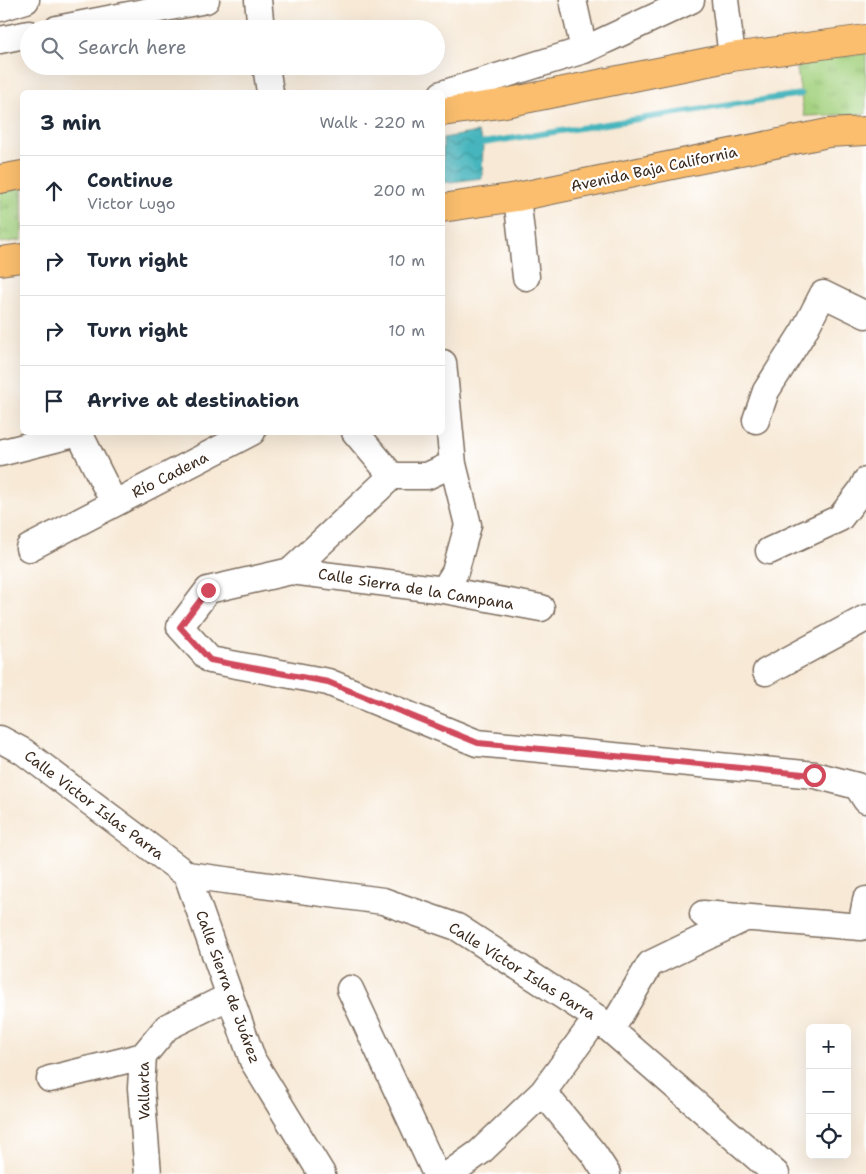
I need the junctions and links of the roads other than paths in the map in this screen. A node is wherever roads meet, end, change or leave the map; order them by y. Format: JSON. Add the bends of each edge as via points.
{"nodes":[{"id":1,"x":26,"y":0,"type":"edge"},
{"id":2,"x":206,"y":0,"type":"edge"},
{"id":3,"x":258,"y":0,"type":"edge"},
{"id":4,"x":572,"y":0,"type":"edge"},
{"id":5,"x":691,"y":0,"type":"edge"},
{"id":6,"x":725,"y":0,"type":"edge"},
{"id":7,"x":0,"y":8,"type":"edge"},
{"id":8,"x":103,"y":20,"type":"edge"},
{"id":9,"x":261,"y":20,"type":"edge"},
{"id":10,"x":20,"y":36,"type":"edge"},
{"id":11,"x":866,"y":39,"type":"edge"},
{"id":12,"x":0,"y":40,"type":"edge"},
{"id":13,"x":584,"y":50,"type":"junction"},
{"id":14,"x":732,"y":57,"type":"junction"},
{"id":15,"x":267,"y":75,"type":"edge"},
{"id":16,"x":270,"y":90,"type":"edge"},
{"id":17,"x":445,"y":93,"type":"edge"},
{"id":18,"x":445,"y":112,"type":"edge"},
{"id":19,"x":866,"y":130,"type":"edge"},
{"id":20,"x":20,"y":175,"type":"edge"},
{"id":21,"x":0,"y":179,"type":"edge"},
{"id":22,"x":517,"y":197,"type":"junction"},
{"id":23,"x":445,"y":208,"type":"edge"},
{"id":24,"x":20,"y":258,"type":"edge"},
{"id":25,"x":0,"y":260,"type":"edge"},
{"id":26,"x":526,"y":277,"type":"dead end"},
{"id":27,"x":866,"y":316,"type":"edge"},
{"id":28,"x":445,"y":383,"type":"edge"},
{"id":29,"x":756,"y":420,"type":"dead end"},
{"id":30,"x":71,"y":435,"type":"edge"},
{"id":31,"x":80,"y":435,"type":"edge"},
{"id":32,"x":246,"y":435,"type":"edge"},
{"id":33,"x":358,"y":435,"type":"edge"},
{"id":34,"x":0,"y":453,"type":"edge"},
{"id":35,"x":453,"y":464,"type":"junction"},
{"id":36,"x":392,"y":476,"type":"junction"},
{"id":37,"x":866,"y":481,"type":"edge"},
{"id":38,"x":114,"y":503,"type":"junction"},
{"id":39,"x":29,"y":548,"type":"dead end"},
{"id":40,"x":769,"y":551,"type":"dead end"},
{"id":41,"x":291,"y":570,"type":"junction"},
{"id":42,"x":444,"y":590,"type":"junction"},
{"id":43,"x":541,"y":608,"type":"dead end"},
{"id":44,"x":866,"y":618,"type":"edge"},
{"id":45,"x":766,"y":672,"type":"dead end"},
{"id":46,"x":0,"y":739,"type":"edge"},
{"id":47,"x":866,"y":800,"type":"edge"},
{"id":48,"x":187,"y":875,"type":"junction"},
{"id":49,"x":866,"y":900,"type":"edge"},
{"id":50,"x":703,"y":914,"type":"dead end"},
{"id":51,"x":747,"y":917,"type":"junction"},
{"id":52,"x":350,"y":989,"type":"dead end"},
{"id":53,"x":230,"y":996,"type":"junction"},
{"id":54,"x":604,"y":1024,"type":"junction"},
{"id":55,"x":143,"y":1056,"type":"junction"},
{"id":56,"x":50,"y":1079,"type":"dead end"},
{"id":57,"x":543,"y":1092,"type":"junction"},
{"id":58,"x":148,"y":1174,"type":"edge"},
{"id":59,"x":322,"y":1174,"type":"edge"},
{"id":60,"x":436,"y":1174,"type":"edge"},
{"id":61,"x":449,"y":1174,"type":"edge"},
{"id":62,"x":607,"y":1174,"type":"edge"},
{"id":63,"x":776,"y":1174,"type":"edge"}],
"edges":[{"from":1,"to":7,"type":"street"},
{"from":2,"to":8,"type":"street"},
{"from":3,"to":9,"type":"street"},
{"from":4,"to":13,"type":"street"},
{"from":5,"to":13,"type":"street"},
{"from":6,"to":14,"type":"street"},
{"from":10,"to":12,"type":"street"},
{"from":11,"to":14,"type":"main road"},
{"from":13,"to":17,"type":"street"},
{"from":14,"to":18,"type":"main road","via":[[500,104]]},
{"from":15,"to":16,"type":"street"},
{"from":19,"to":22,"type":"main road","name":"Avenida Baja California","via":[[828,133]]},
{"from":20,"to":21,"type":"main road"},
{"from":22,"to":23,"type":"main road","name":"Avenida Baja California"},
{"from":22,"to":26,"type":"street"},
{"from":24,"to":25,"type":"main road"},
{"from":27,"to":29,"type":"street","via":[[823,294],[766,391]]},
{"from":28,"to":35,"type":"street"},
{"from":30,"to":34,"type":"street","name":"Río Cadena"},
{"from":31,"to":38,"type":"street","name":"Río Cadena"},
{"from":32,"to":38,"type":"street","name":"Río Cadena"},
{"from":33,"to":36,"type":"street"},
{"from":35,"to":36,"type":"street","via":[[427,476]]},
{"from":35,"to":42,"type":"street","via":[[468,525],[455,572]]},
{"from":36,"to":41,"type":"street"},
{"from":37,"to":40,"type":"street","via":[[840,518]]},
{"from":38,"to":39,"type":"street","name":"Río Cadena"},
{"from":41,"to":42,"type":"street","name":"Calle Sierra de la Campana"},
{"from":41,"to":47,"type":"street","via":[[208,590],[180,627],[210,660],[328,682],[478,743],[814,775],[857,786]]},
{"from":42,"to":43,"type":"street","name":"Calle Sierra de la Campana"},
{"from":44,"to":45,"type":"street"},
{"from":46,"to":48,"type":"street","name":"Calle Victor Islas Parra","via":[[24,752]]},
{"from":48,"to":53,"type":"street","name":"Calle Sierra de Juárez"},
{"from":48,"to":54,"type":"street","name":"Calle Víctor Islas Parra","via":[[383,901],[456,927]]},
{"from":49,"to":51,"type":"street","via":[[861,927]]},
{"from":50,"to":51,"type":"street"},
{"from":51,"to":54,"type":"street","via":[[650,964]]},
{"from":52,"to":60,"type":"street"},
{"from":53,"to":55,"type":"street","name":"Vallarta","via":[[168,1027]]},
{"from":53,"to":59,"type":"street","name":"Calle Sierra de Juárez","via":[[253,1061]]},
{"from":54,"to":57,"type":"street"},
{"from":54,"to":63,"type":"street","name":"Calle Víctor Islas Parra"},
{"from":55,"to":56,"type":"street"},
{"from":55,"to":58,"type":"street","name":"Vallarta","via":[[141,1088]]},
{"from":57,"to":61,"type":"street","via":[[480,1152]]},
{"from":57,"to":62,"type":"street"}]}
